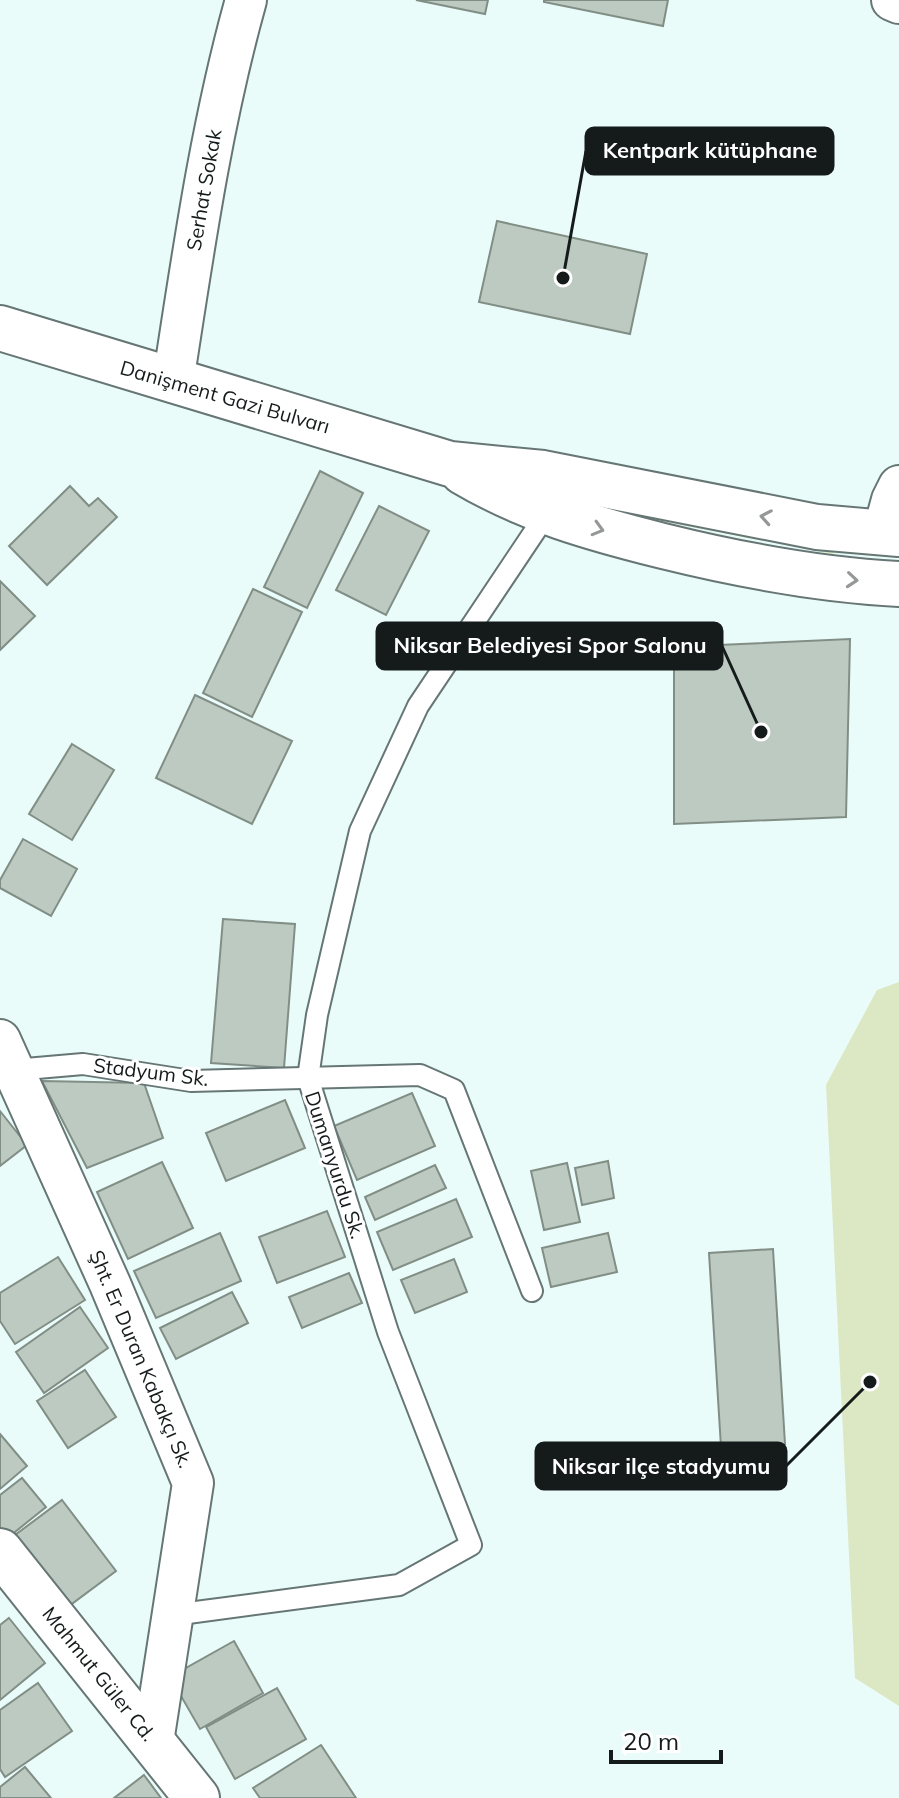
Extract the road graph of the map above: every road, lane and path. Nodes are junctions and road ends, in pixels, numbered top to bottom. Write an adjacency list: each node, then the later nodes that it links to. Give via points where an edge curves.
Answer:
1 (246, 0): 5 (street, Serhat Sokak, via 203,189)
2 (892, 0): 3 (street)
3 (899, 3)
4 (0, 328): 5 (main road, Danişment Gazi Bulvarı)
5 (173, 382): 6 (main road, Danişment Gazi Bulvarı)
6 (450, 464): 8 (main road, Danişment Gazi Bulvarı); 9 (main road, Danişment Gazi Bulvarı, one-way to 6, via 817,527 543,473)
7 (899, 486): 9 (street, via 892,500)
8 (547, 513): 10 (main road, Danişment Gazi Bulvarı, one-way to 10, via 756,566); 12 (lane, Dumanyurdu Sk., via 418,706 360,831 317,1015)
9 (891, 533)
10 (899, 584)
11 (7, 1055): 12 (lane, Stadyum Sk., via 191,1081); 15 (street, Şht. Er Duran Kabakçı Sk., via 193,1483)
12 (308, 1078): 13 (lane, Stadyum Sk., via 420,1075 454,1090); 15 (lane, Dumanyurdu Sk., via 388,1332 471,1545 399,1585)
13 (532, 1291)
14 (0, 1551): 16 (main road, Mahmut Güler Cd.)
15 (173, 1615): 16 (street, Şht. Er Duran Kabakçı Sk.)
16 (153, 1742): 17 (main road, Mahmut Güler Cd.)
17 (197, 1798)

